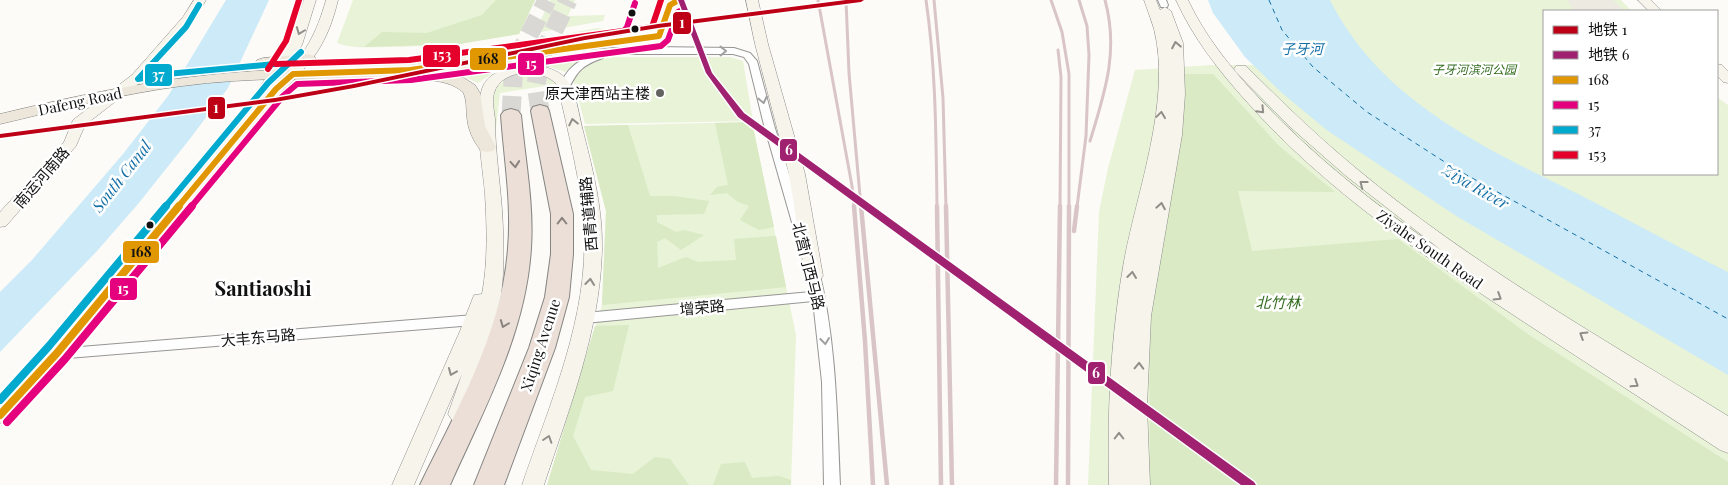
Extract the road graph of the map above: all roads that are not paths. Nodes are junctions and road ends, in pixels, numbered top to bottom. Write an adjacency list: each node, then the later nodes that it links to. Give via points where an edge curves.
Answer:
1 (190, 0): 20 (street, 南运河南路, via 178,21)
2 (200, 0): 20 (street, 南运河南路, via 188,19)
3 (310, 0): 16 (street, one-way to 16)
4 (332, 0): 14 (street, via 318,45)
5 (752, 0): 30 (street, via 796,173)
6 (1182, 0): 39 (street, Ziyahe South Road, one-way to 39, via 1201,35 1229,73 1270,119 1322,168 1454,269)
7 (1194, 0): 37 (street, Ziyahe South Road, one-way to 7, via 1497,280 1416,225 1357,179 1294,123 1230,58)
8 (1634, 0): 11 (street)
9 (1644, 0): 12 (street)
10 (1158, 2): 47 (street, one-way to 10, via 1119,395 1124,327 1165,87 1165,52); 48 (street, one-way to 10, via 1137,406 1141,316 1174,135 1178,94 1176,43)
11 (1645, 10)
12 (1655, 10)
13 (622, 52): 17 (street, via 556,56); 21 (street, via 580,65 569,76); 30 (street, 北营门西马路, one-way to 30, via 734,51 747,55 754,63)
14 (308, 59): 16 (main road, Dafeng Road)
15 (1718, 69): 19 (street)
16 (285, 70): 20 (main road, Dafeng Road, via 247,70); 27 (main road, Dafeng Road, via 437,77 464,84 475,98 475,121 480,138); 34 (street, via 276,89)
17 (507, 73): 21 (street, via 547,71 559,76); 27 (street, via 492,83 487,93)
18 (1718, 79): 22 (street)
19 (1728, 79)
20 (127, 83): 23 (main road, Dafeng Road); 26 (main road, Dafeng Road); 28 (street, 南运河南路, via 78,123 70,143)
21 (565, 86): 32 (street, 西青道辅路, one-way to 21, via 593,250 591,214 588,184)
22 (1728, 87)
23 (0, 108)
24 (540, 111): 38 (highway, Xiqing Avenue, one-way to 24, via 542,348 557,298 562,254 562,214)
25 (511, 115): 40 (highway, one-way to 40, via 520,219 518,266 510,309 472,407)
26 (0, 118)
27 (487, 147): 29 (street, via 493,192)
28 (0, 222)
29 (494, 243): 33 (street); 40 (street, via 494,271 482,338)
30 (814, 276): 31 (street, 北营门西马路)
31 (819, 296): 32 (street, 增荣路); 46 (street, 北营门西马路, one-way to 46, via 829,382)
32 (585, 318): 45 (street, 西青道辅路, one-way to 32)
33 (474, 320): 34 (street, 大丰东马路); 41 (street, one-way to 41)
34 (50, 354): 35 (street); 36 (street)
35 (0, 400)
36 (0, 415)
37 (1728, 427)
38 (508, 436): 43 (highway, Xiqing Avenue); 44 (street)
39 (1728, 444)
40 (447, 458): 42 (highway)
41 (403, 485)
42 (435, 485)
43 (489, 485)
44 (499, 485)
45 (533, 485)
46 (832, 485)
47 (1120, 485)
48 (1139, 485)

